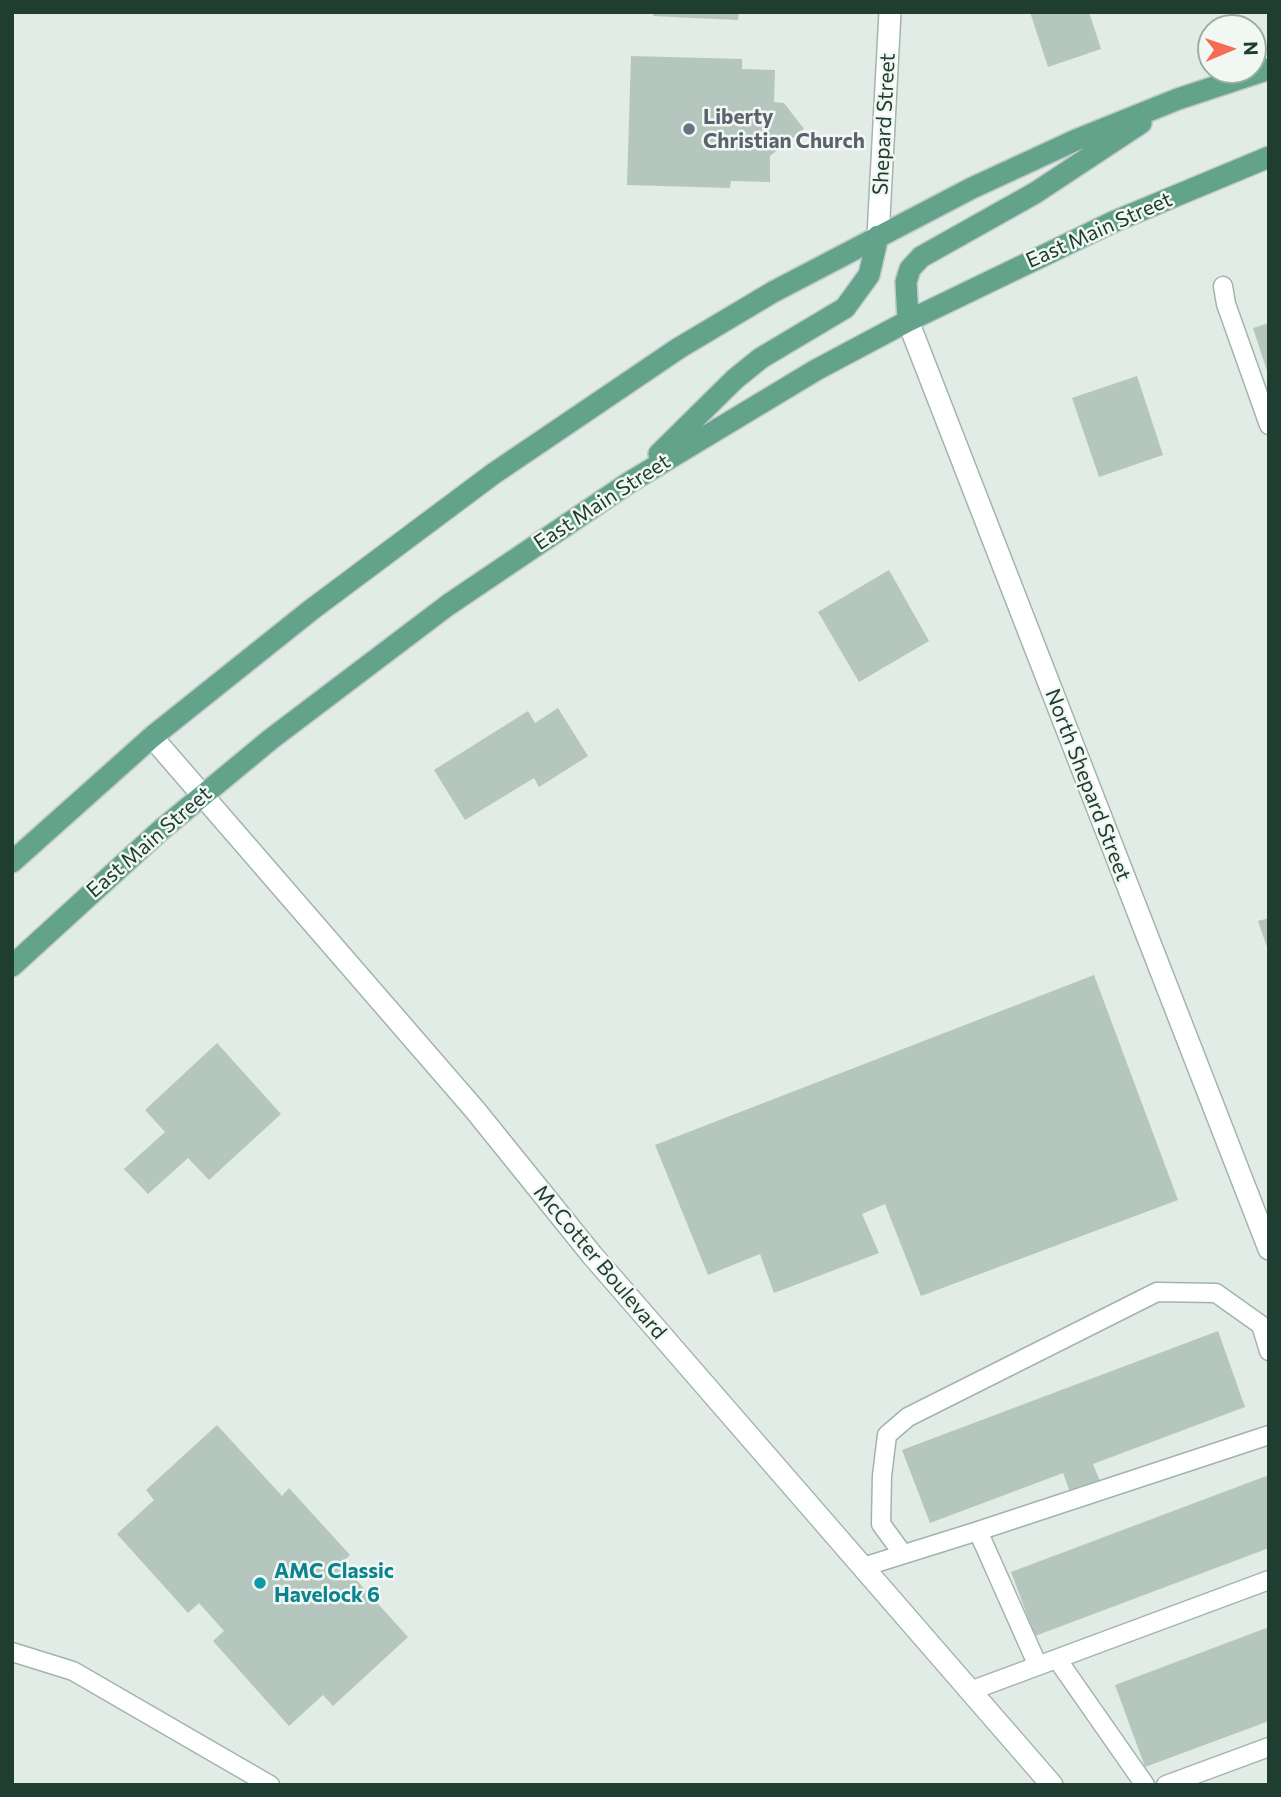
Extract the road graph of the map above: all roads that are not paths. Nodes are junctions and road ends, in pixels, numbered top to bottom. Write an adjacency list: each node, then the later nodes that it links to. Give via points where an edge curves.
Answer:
1 (890, 12): 5 (street, Shepard Street)
2 (1269, 69): 3 (main road)
3 (1178, 99): 5 (main road, via 1076,140); 7 (main road, via 1035,193 921,257 906,282)
4 (1269, 157): 7 (main road, East Main Street, via 1119,219)
5 (878, 236): 9 (main road, via 869,275 845,308 761,358 735,379); 10 (main road, via 679,348 585,410 392,548)
6 (1223, 286): 8 (lane)
7 (908, 321): 9 (main road, East Main Street, via 816,370); 14 (street, North Shepard Street)
8 (1269, 425)
9 (630, 482): 11 (main road, East Main Street, via 448,605)
10 (152, 737): 11 (street, McCotter Boulevard); 12 (main road)
11 (202, 794): 13 (main road, East Main Street); 20 (street, McCotter Boulevard)
12 (12, 862)
13 (12, 966)
14 (1269, 1249)
15 (1265, 1323): 16 (lane); 19 (lane, via 1216,1293 1157,1292 908,1417 887,1434 882,1476 881,1524)
16 (1269, 1351)
17 (1269, 1435): 18 (lane)
18 (978, 1531): 19 (lane); 24 (lane)
19 (903, 1554): 20 (lane)
20 (863, 1567): 25 (street, McCotter Boulevard)
21 (1269, 1580): 23 (lane)
22 (12, 1652): 27 (lane, via 73,1671)
23 (1057, 1659): 24 (lane); 29 (lane)
24 (1038, 1666): 25 (lane)
25 (970, 1691): 28 (street, McCotter Boulevard)
26 (1269, 1747): 30 (lane)
27 (270, 1785)
28 (1052, 1785)
29 (1145, 1785)
30 (1166, 1785)

